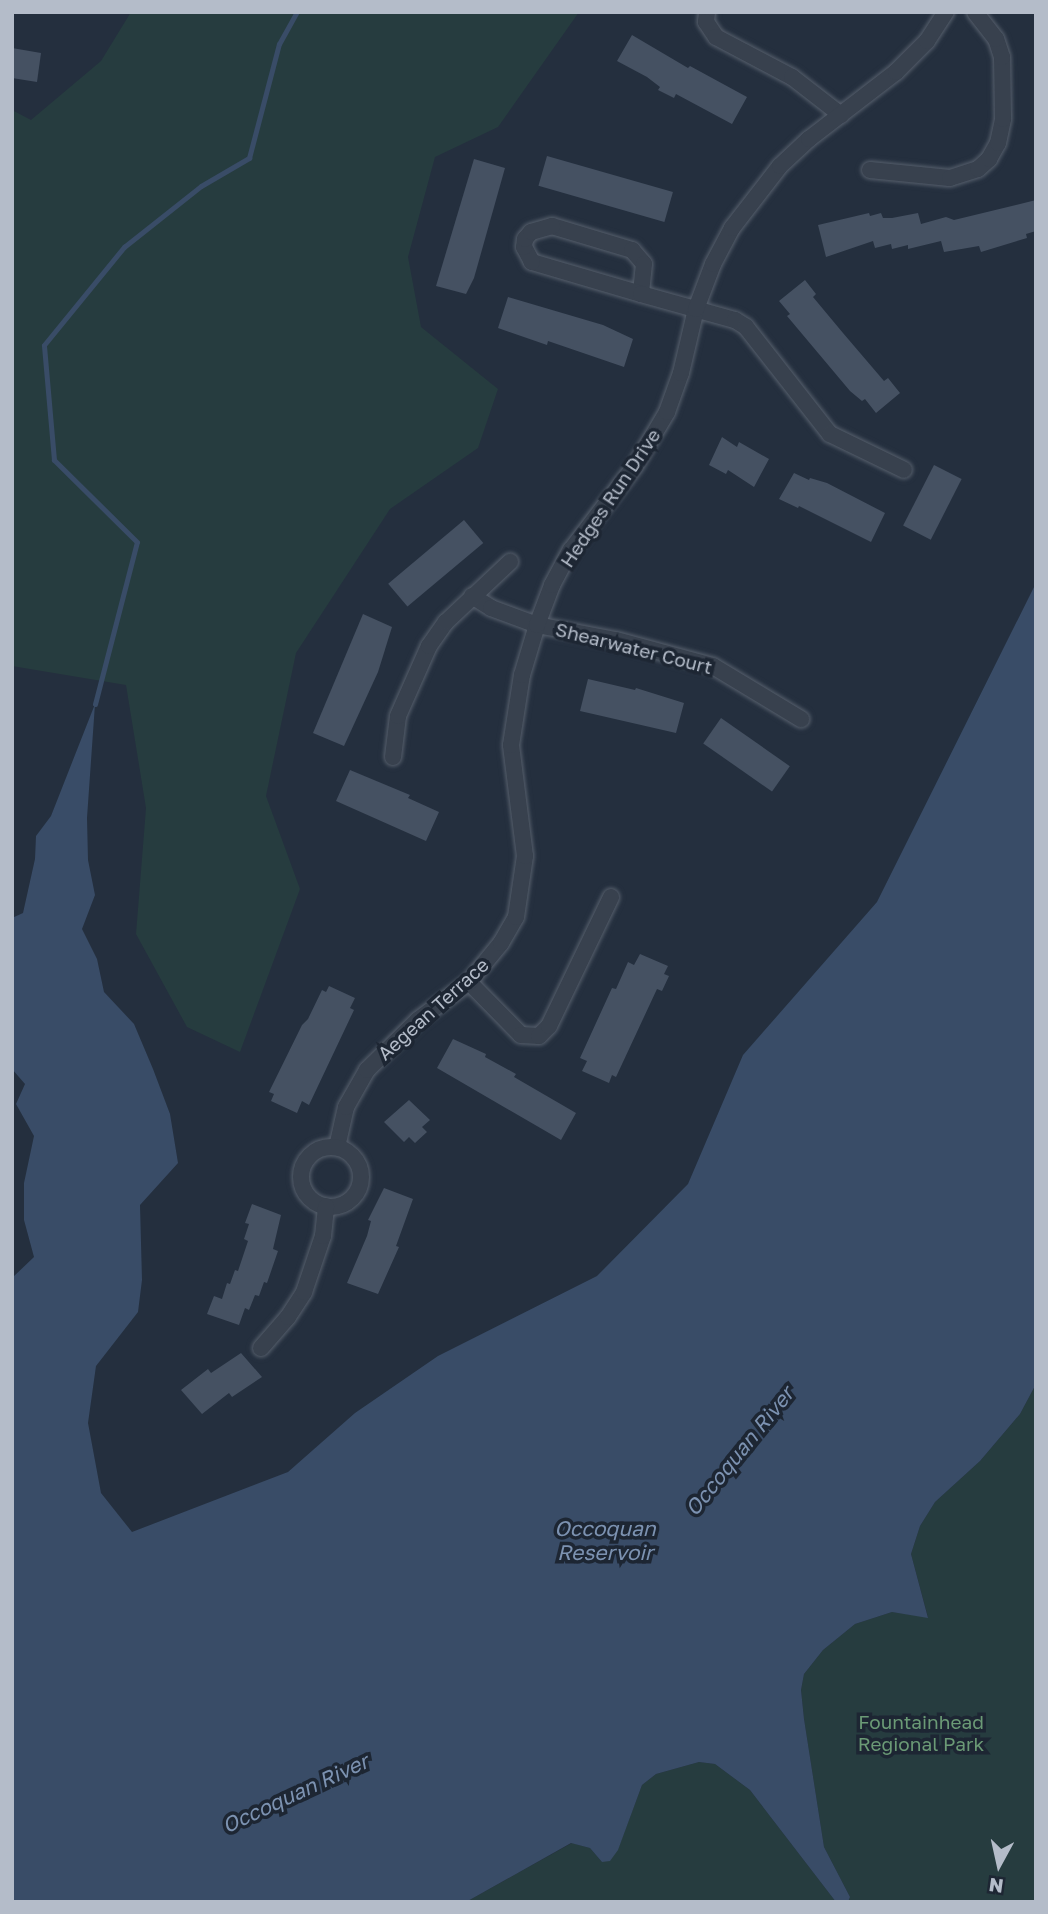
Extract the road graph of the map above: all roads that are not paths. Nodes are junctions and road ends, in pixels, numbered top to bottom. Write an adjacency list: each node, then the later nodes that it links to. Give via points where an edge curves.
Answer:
1 (707, 12): 4 (street, via 706,22 716,37 792,77)
2 (946, 12): 4 (street, Hedges Run Drive, via 927,41 896,72)
3 (975, 12): 5 (street, via 996,39 1002,57 1003,119 989,159 978,169 950,178)
4 (841, 115): 7 (street, Hedges Run Drive, via 799,148 754,196 713,264)
5 (870, 170)
6 (641, 294): 6 (street, via 532,262 526,256 525,239 541,227 552,226 632,250 643,264); 7 (street)
7 (696, 309): 8 (street, via 746,327 830,434); 11 (street, Hedges Run Drive, via 667,412 635,466 571,550)
8 (904, 470)
9 (510, 562): 10 (street)
10 (472, 597): 11 (street, Shearwater Court); 14 (street, via 446,622 413,676 398,716)
11 (537, 625): 12 (street, Shearwater Court, via 713,666); 13 (street, Hedges Run Drive)
12 (801, 719)
13 (511, 745): 16 (street, Aegean Terrace, via 523,822 524,878 516,918)
14 (393, 757)
15 (611, 897): 16 (street, via 549,1027 539,1037 521,1035)
16 (469, 982): 17 (street, Aegean Terrace, via 418,1020 367,1070 346,1107)
17 (337, 1147): 18 (street, via 307,1159 300,1176 308,1196); 18 (street, via 356,1158 361,1179 354,1198 344,1205)
18 (326, 1206): 19 (street, via 318,1255 304,1292)
19 (261, 1348)

